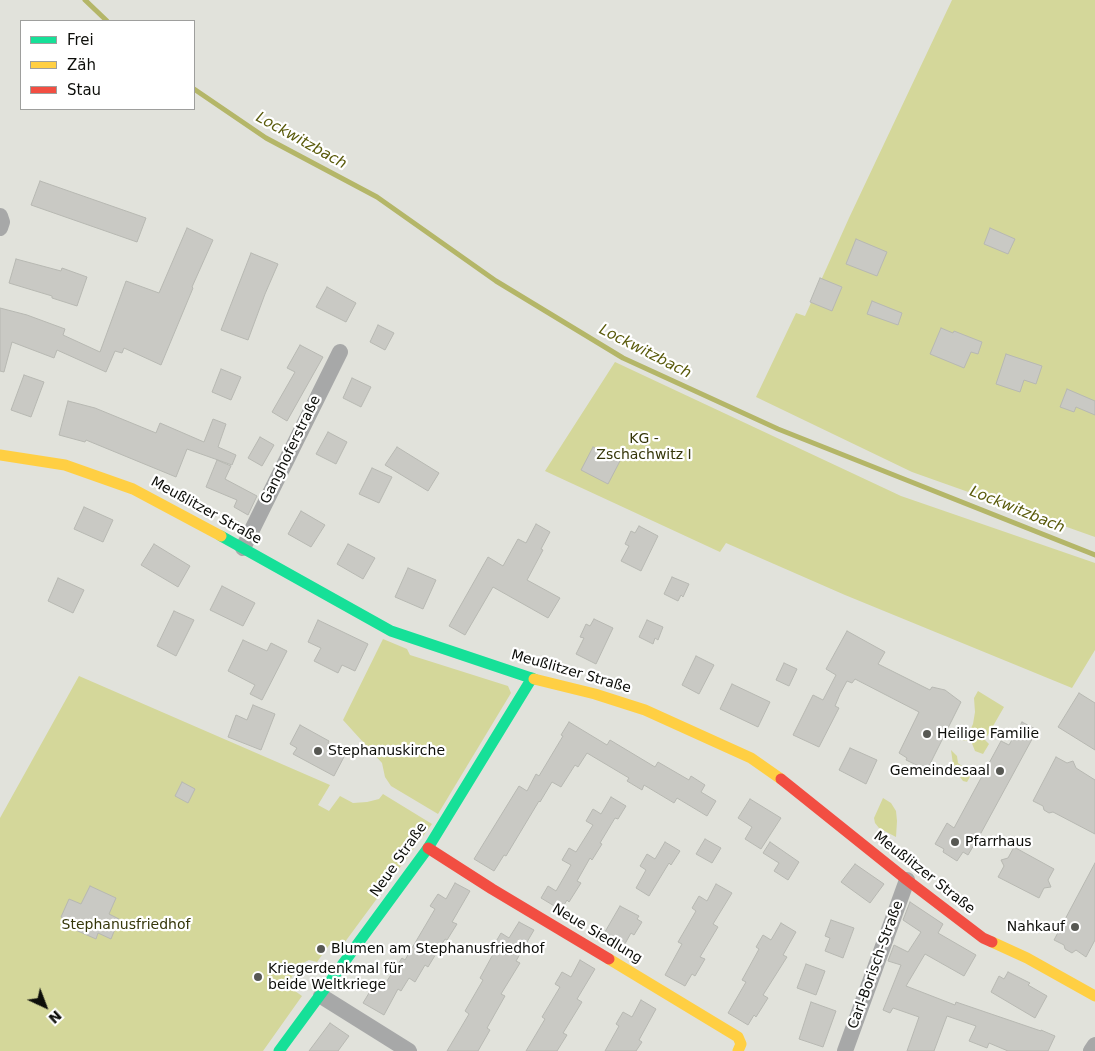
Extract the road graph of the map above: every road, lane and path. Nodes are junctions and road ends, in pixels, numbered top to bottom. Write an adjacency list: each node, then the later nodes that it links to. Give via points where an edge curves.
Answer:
1 (0, 216): 2 (street)
2 (0, 228)
3 (340, 352): 5 (street, Ganghoferstraße)
4 (0, 455): 5 (street, Meußlitzer Straße, via 65,465 133,489)
5 (243, 548): 6 (street, Meußlitzer Straße, via 391,630)
6 (532, 678): 7 (street, Neue Straße); 8 (street, Meußlitzer Straße, via 646,710 751,758)
7 (428, 848): 9 (street, Neue Straße); 14 (street, Neue Siedlung, via 738,1036 741,1044)
8 (907, 880): 10 (street, Meußlitzer Straße, via 983,938); 15 (street, Carl-Borisch-Straße)
9 (320, 996): 12 (street, Neue Straße); 13 (street)
10 (1095, 996)
11 (1095, 1045): 16 (street)
12 (279, 1051)
13 (409, 1051)
14 (738, 1051)
15 (845, 1051)
16 (1091, 1051)

